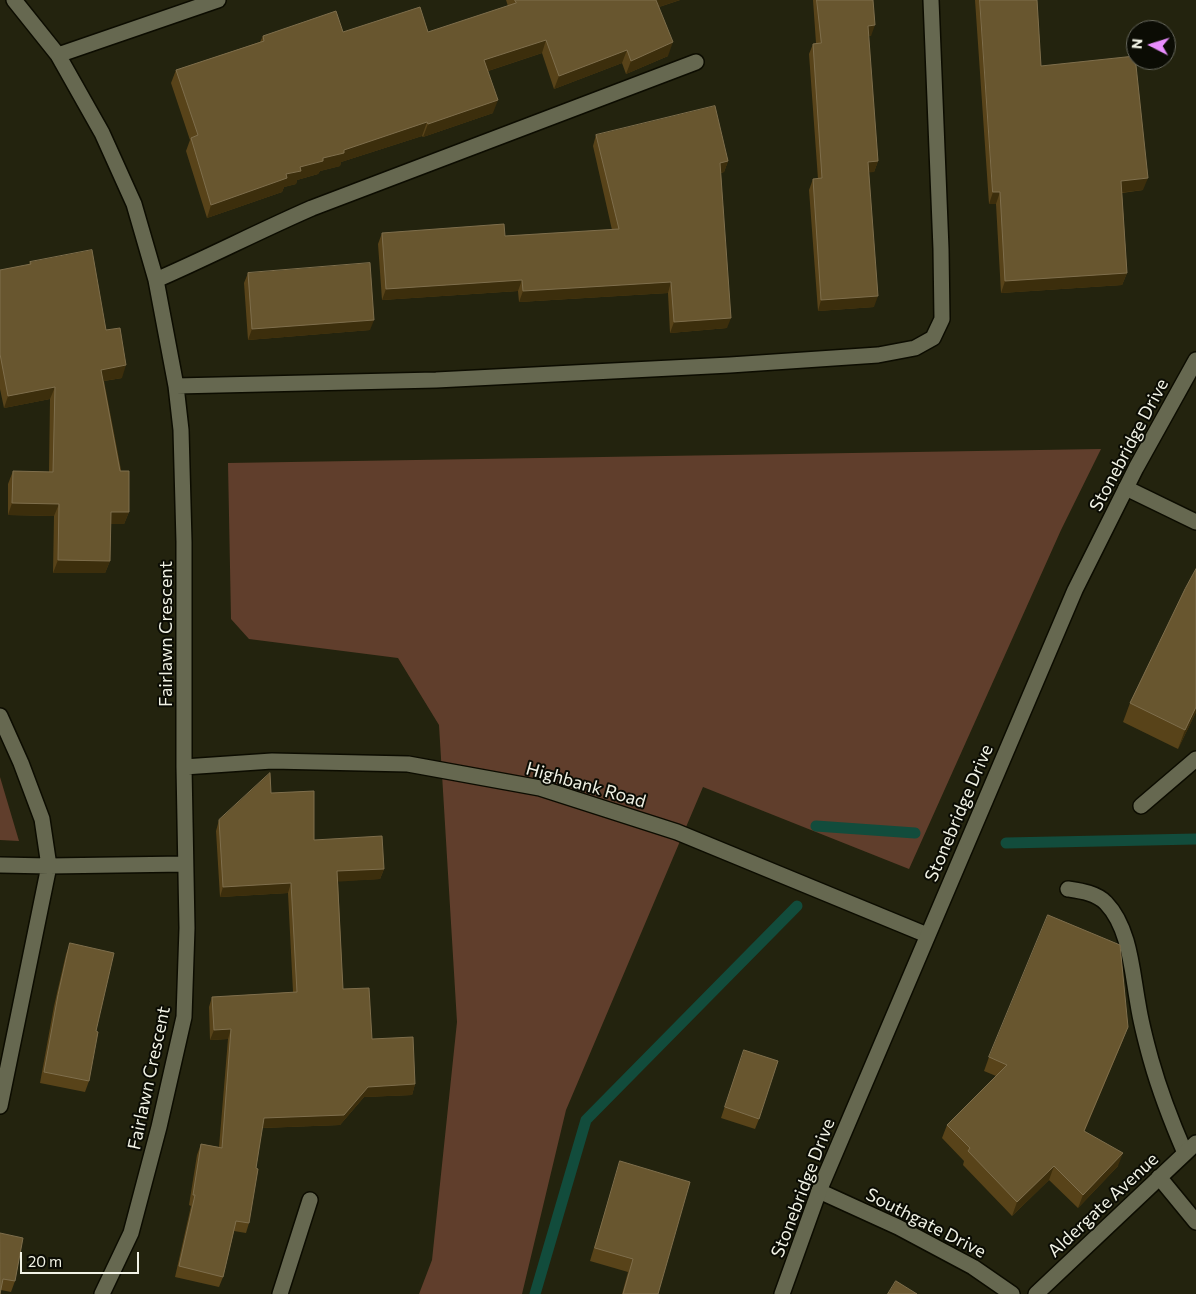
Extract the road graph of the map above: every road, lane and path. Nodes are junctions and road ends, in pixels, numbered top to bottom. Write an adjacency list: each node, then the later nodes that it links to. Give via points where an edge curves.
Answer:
1 (14, 0): 4 (street, Fairlawn Crescent)
2 (218, 0): 4 (street)
3 (931, 0): 8 (street, via 942,318 933,338 915,348 868,356 544,375)
4 (58, 55): 6 (street, Fairlawn Crescent, via 102,133 134,204)
5 (696, 62): 6 (street, via 312,208)
6 (156, 280): 8 (street, Fairlawn Crescent)
7 (1196, 360): 9 (street, Stonebridge Drive)
8 (176, 386): 13 (street, Fairlawn Crescent, via 181,430 184,542)
9 (1126, 488): 10 (street); 19 (street, Stonebridge Drive, via 1075,590)
10 (1196, 522)
11 (0, 716): 17 (street, via 42,819)
12 (1196, 758): 14 (street)
13 (184, 767): 15 (street, Fairlawn Crescent); 19 (street, Highbank Road, via 272,761 408,764 540,788 677,832)
14 (1141, 806)
15 (185, 864): 17 (street); 27 (street, Fairlawn Crescent, via 184,1017 131,1233)
16 (0, 865): 17 (street)
17 (49, 866): 20 (street)
18 (1068, 889): 22 (street, via 1089,893 1106,903 1119,922 1131,958 1151,1060)
19 (927, 935): 24 (street, Stonebridge Drive)
20 (0, 1106)
21 (1196, 1143): 22 (street, Aldergate Avenue)
22 (1184, 1153): 23 (street, Aldergate Avenue)
23 (1159, 1177): 26 (street); 31 (street, Aldergate Avenue)
24 (820, 1191): 29 (street, Stonebridge Drive); 30 (street, Southgate Drive, via 973,1267)
25 (310, 1200): 28 (street)
26 (1196, 1222)
27 (102, 1294)
28 (280, 1294)
29 (782, 1294)
30 (1012, 1294)
31 (1036, 1294)

